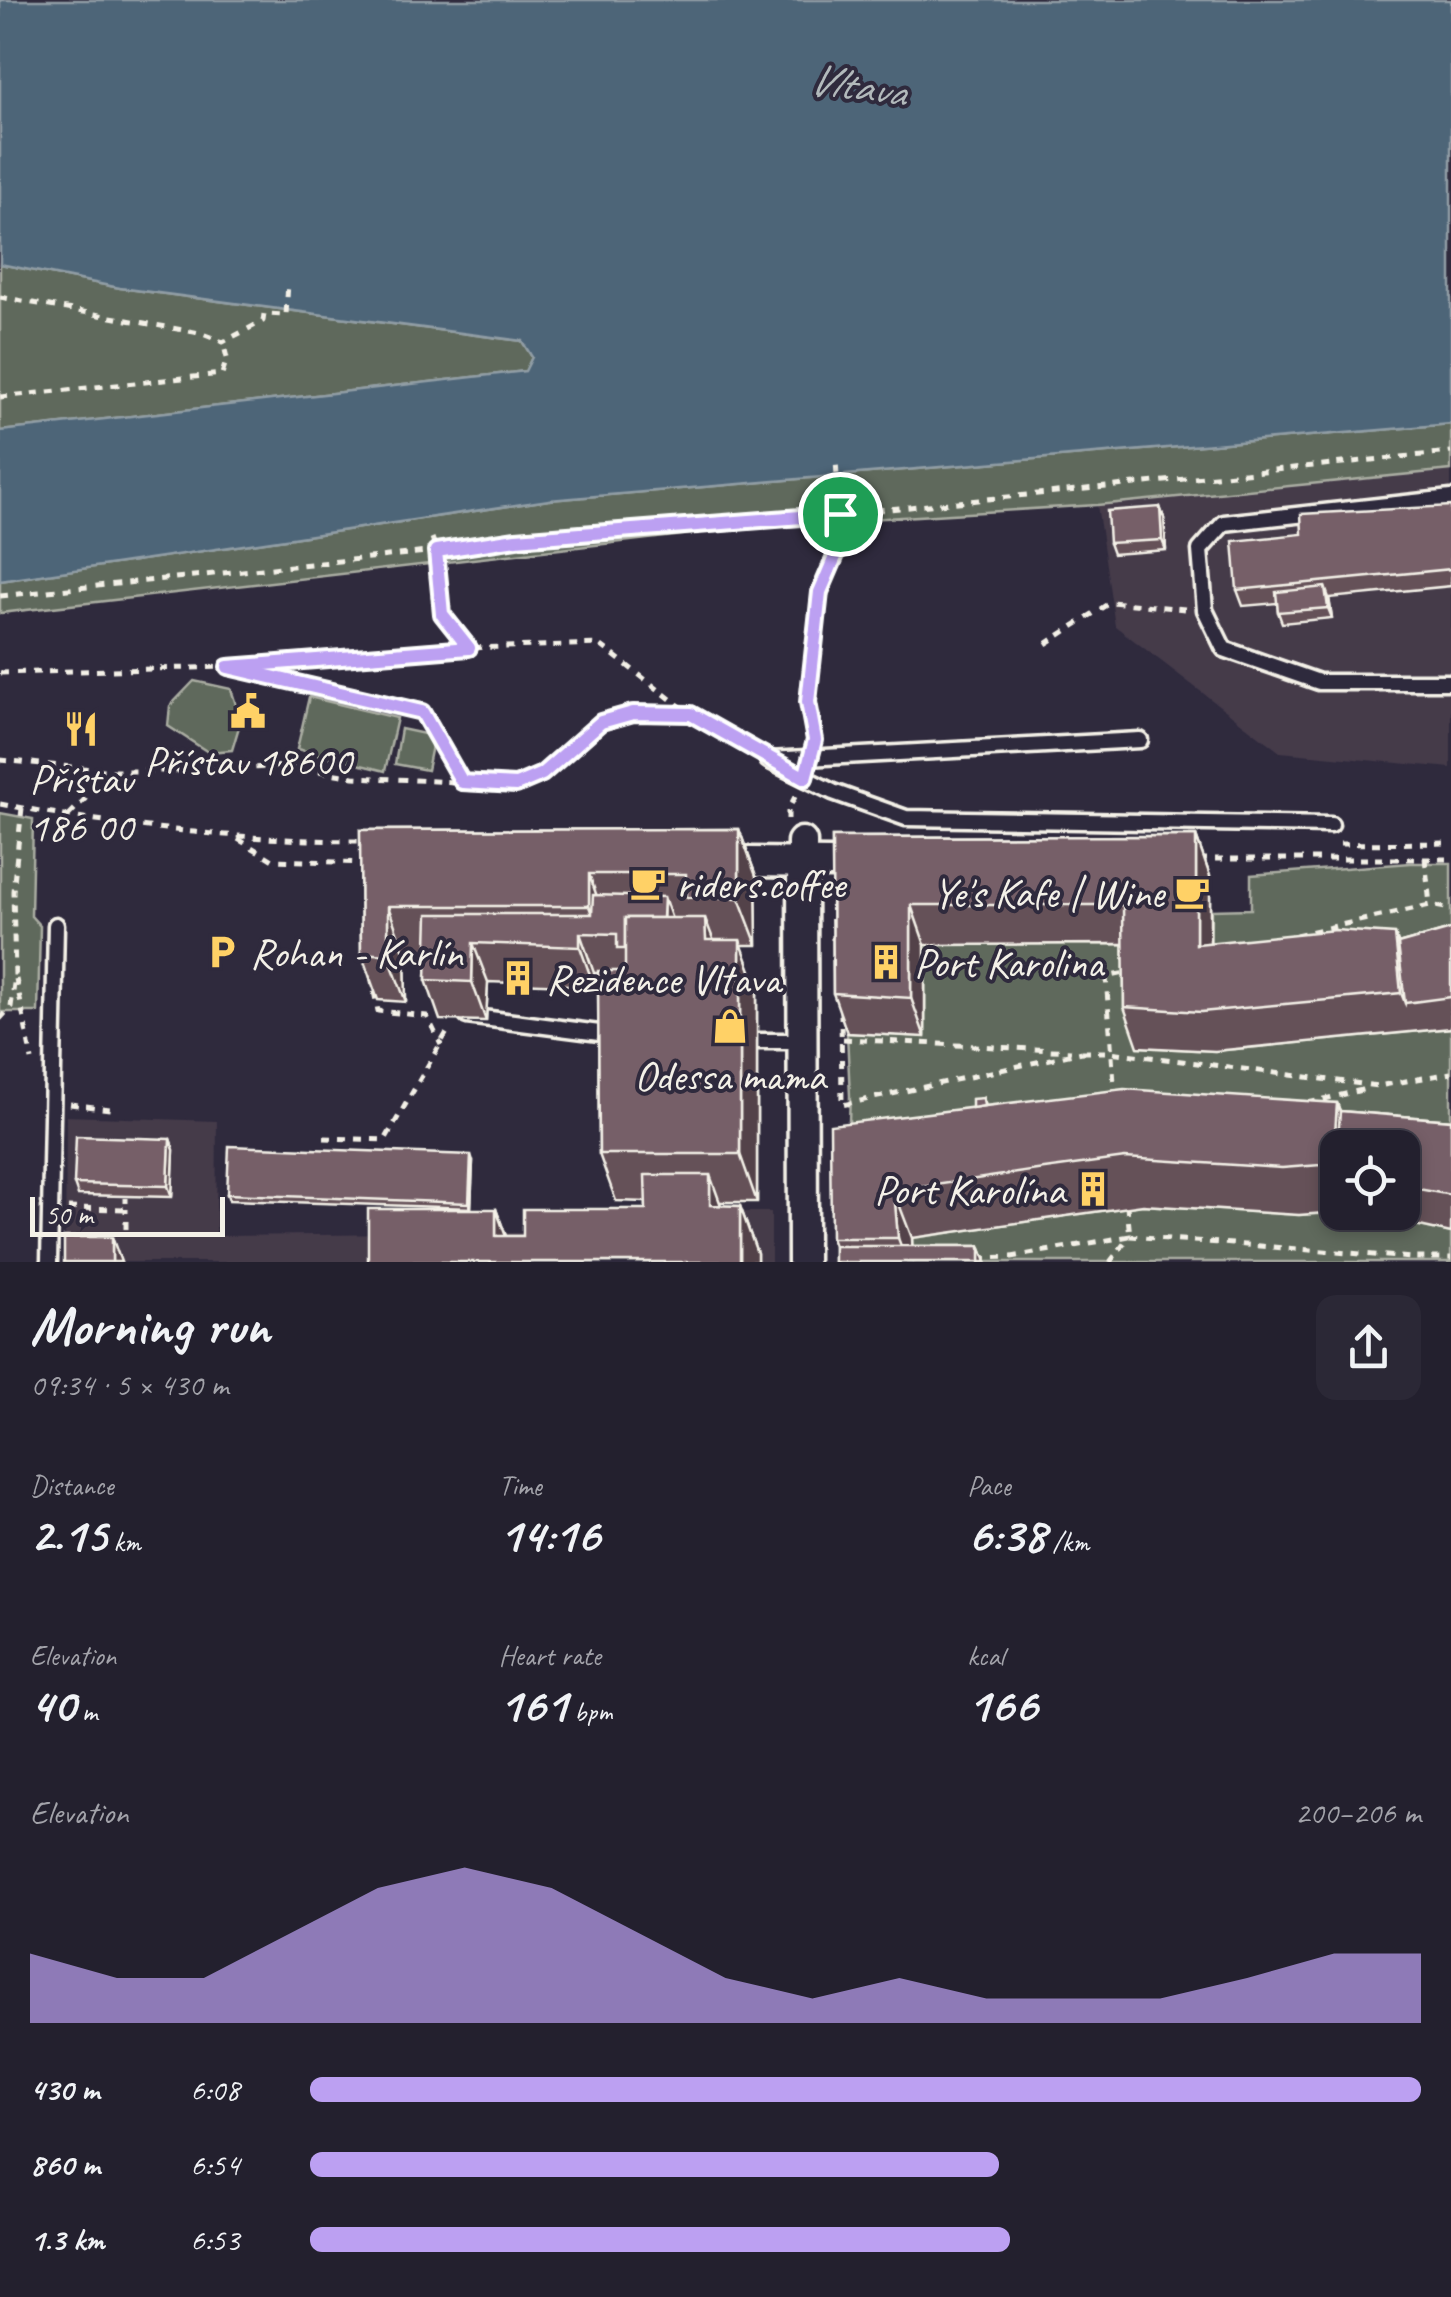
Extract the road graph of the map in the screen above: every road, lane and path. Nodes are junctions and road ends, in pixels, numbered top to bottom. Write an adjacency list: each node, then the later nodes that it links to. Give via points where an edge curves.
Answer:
1 (288, 284): 3 (path, via 286,316 264,314 263,322)
2 (0, 297): 3 (path)
3 (223, 342): 4 (path, via 222,374)
4 (0, 397)
5 (1451, 452): 8 (path)
6 (836, 460): 8 (path)
7 (1451, 498): 12 (lane, via 1224,523 1200,550)
8 (840, 514): 10 (path); 20 (path, via 841,543 820,592 808,702 815,740)
9 (432, 538): 10 (path)
10 (436, 551): 11 (path); 14 (path, via 442,614)
11 (0, 596)
12 (1205, 610): 13 (path, via 1111,602); 17 (lane, via 1224,649 1319,682)
13 (1046, 644)
14 (469, 648): 15 (path); 18 (path, via 598,644)
15 (228, 667): 16 (path); 25 (path, via 422,712)
16 (0, 674)
17 (1451, 682)
18 (691, 714): 22 (path); 25 (path, via 633,713 601,722 542,774 516,785)
19 (1140, 740): 20 (lane)
20 (810, 757): 22 (lane)
21 (0, 760): 23 (path)
22 (768, 760): 24 (lane)
23 (113, 771): 25 (path, via 290,766 354,778); 29 (path)
24 (805, 778): 28 (path); 30 (lane, via 906,818)
25 (462, 782)
26 (0, 804): 27 (path)
27 (22, 808): 29 (path); 49 (path, via 13,891)
28 (788, 810)
29 (68, 816): 31 (path)
30 (1332, 825)
31 (164, 832)
32 (234, 836): 37 (path, via 273,860)
33 (802, 852): 38 (street); 40 (street); 57 (street)
34 (1425, 857): 35 (path); 36 (path); 42 (path)
35 (1196, 859)
36 (1451, 859)
37 (357, 862): 39 (path); 41 (path)
38 (749, 862)
39 (371, 863)
40 (832, 863): 46 (path)
41 (361, 880)
42 (1430, 905): 43 (path); 45 (path)
43 (1451, 910)
44 (56, 925): 61 (lane)
45 (1284, 938)
46 (835, 950)
47 (1138, 970): 60 (path, via 1106,978)
48 (371, 972): 58 (path, via 378,1011 428,1016)
49 (15, 976): 52 (path, via 11,1008); 61 (path, via 30,1056 36,1068)
50 (841, 1000): 55 (path)
51 (458, 1015): 54 (lane)
52 (0, 1020)
53 (448, 1028): 58 (path)
54 (616, 1035)
55 (842, 1039): 59 (path); 59 (path, via 842,1106)
56 (757, 1042): 57 (lane)
57 (801, 1042): 79 (street)
58 (441, 1045): 68 (path, via 385,1140)
59 (1082, 1052): 60 (path)
60 (1110, 1052): 63 (path); 64 (path)
61 (51, 1073): 78 (lane)
62 (1449, 1074): 63 (path)
63 (1378, 1086): 65 (path)
64 (1116, 1102)
65 (1306, 1103)
66 (78, 1106): 67 (path)
67 (117, 1110)
68 (324, 1138)
69 (126, 1198): 72 (path)
70 (1127, 1207): 74 (path)
71 (68, 1208): 72 (path)
72 (126, 1209): 73 (path)
73 (126, 1229)
74 (1130, 1236): 75 (path); 77 (path); 80 (path)
75 (976, 1258)
76 (1451, 1258): 77 (path)
77 (1413, 1260)
78 (49, 1262)
79 (802, 1262)
80 (1110, 1262)

